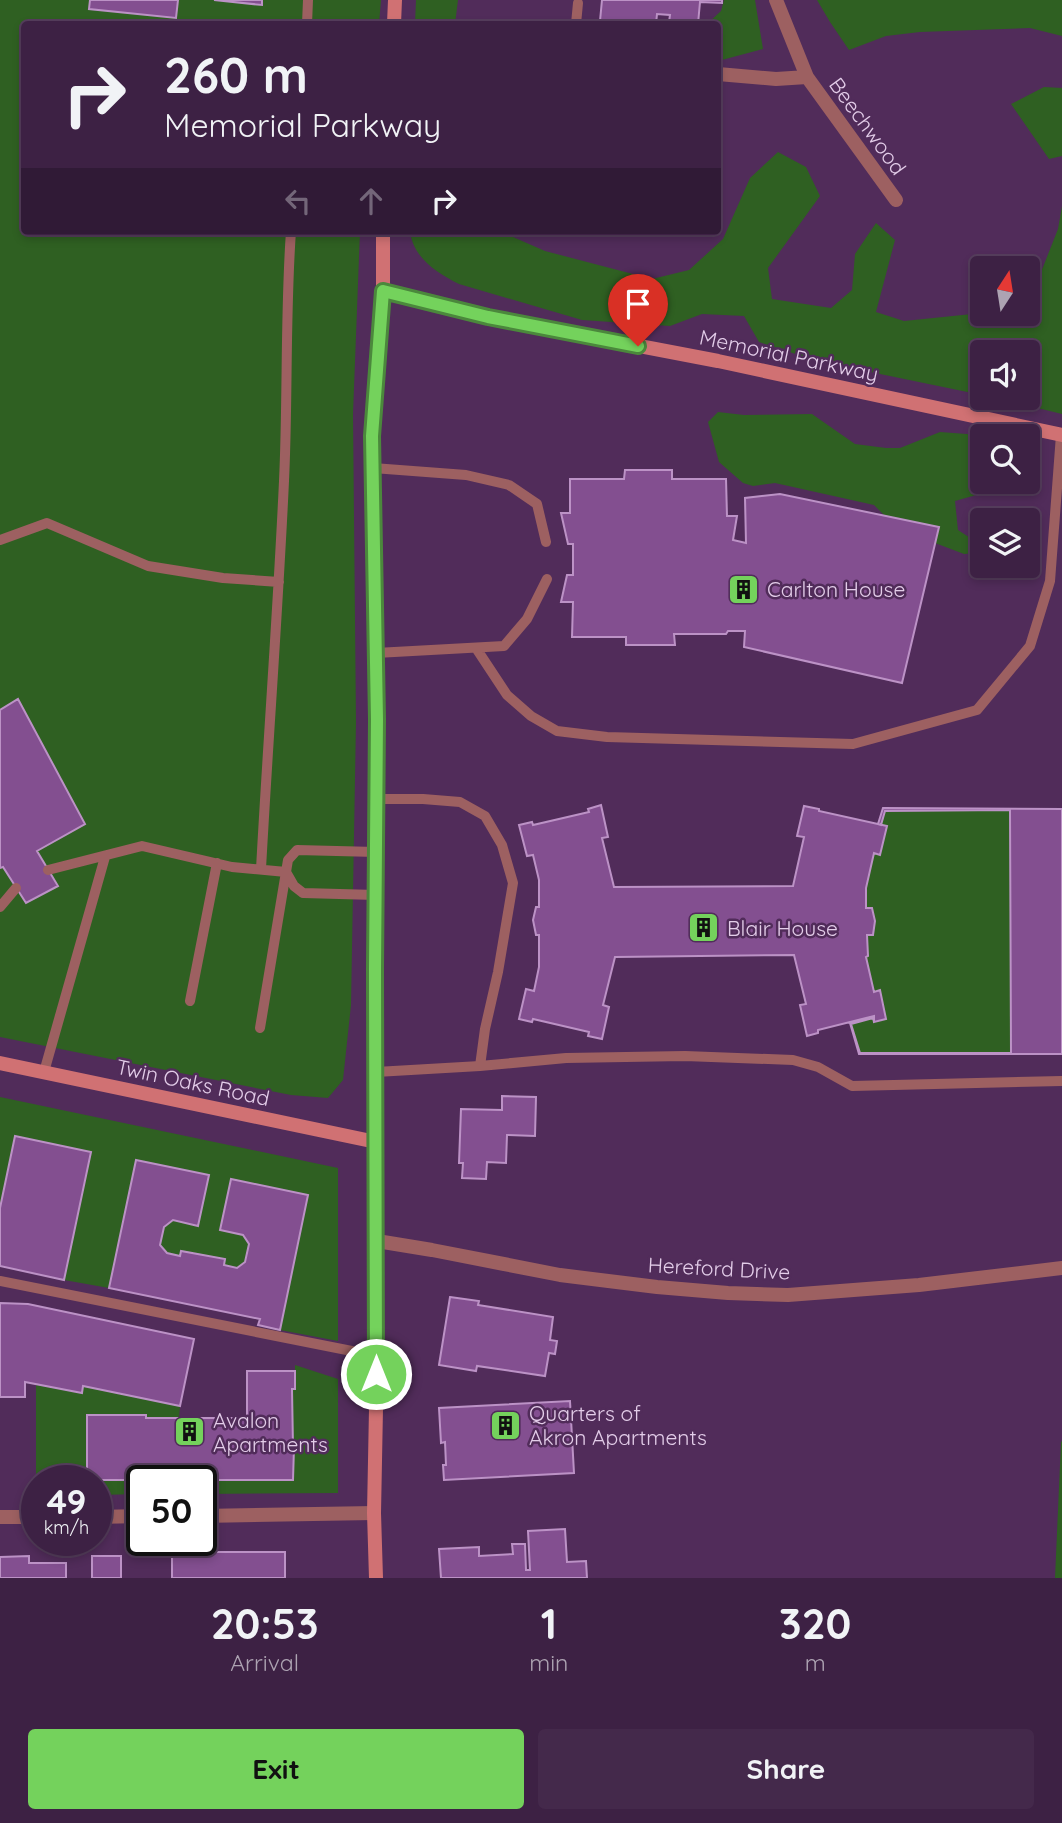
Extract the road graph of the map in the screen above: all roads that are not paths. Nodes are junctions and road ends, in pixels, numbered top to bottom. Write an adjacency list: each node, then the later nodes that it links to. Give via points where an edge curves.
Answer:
1 (309, 0): 5 (lane)
2 (395, 0): 6 (main road)
3 (776, 0): 9 (street, Beechwood)
4 (578, 3): 7 (lane)
5 (307, 21)
6 (394, 21)
7 (576, 21)
8 (721, 74): 9 (street)
9 (807, 77): 10 (street, Beechwood)
10 (896, 200)
11 (291, 235): 19 (lane)
12 (383, 235): 13 (main road)
13 (383, 291): 14 (main road, Memorial Parkway, via 488,317); 15 (main road)
14 (1062, 435): 20 (lane, via 1050,581 1030,646 977,710 853,744 607,737 557,731 507,695)
15 (373, 468): 17 (lane, via 466,475 509,485 537,504); 21 (main road)
16 (0, 540): 19 (lane, via 47,523 149,566)
17 (546, 542)
18 (547, 579): 20 (lane, via 527,619 504,646)
19 (279, 582): 26 (lane)
20 (476, 648): 21 (lane)
21 (376, 653): 22 (main road)
22 (377, 799): 23 (main road); 35 (lane, via 460,802 485,816 502,845 513,883)
23 (376, 852): 28 (lane, via 298,850 288,860); 30 (main road)
24 (105, 857): 25 (lane, via 142,846); 27 (lane); 36 (lane)
25 (217, 863): 26 (lane); 32 (lane)
26 (261, 869): 28 (lane)
27 (48, 870)
28 (286, 872): 30 (lane, via 303,893); 33 (lane)
29 (16, 888): 31 (lane)
30 (376, 895): 37 (main road)
31 (0, 907)
32 (190, 1001)
33 (260, 1028)
34 (0, 1063): 36 (main road, Twin Oaks Road)
35 (480, 1066): 37 (lane); 38 (lane, via 566,1058 685,1056 793,1060 818,1067 852,1086)
36 (44, 1072): 39 (main road, Twin Oaks Road)
37 (376, 1072): 39 (main road)
38 (1062, 1081)
39 (376, 1142): 40 (main road)
40 (377, 1241): 41 (street, Hereford Drive, via 560,1275 728,1293 788,1295); 43 (main road)
41 (1062, 1268)
42 (0, 1280): 43 (lane)
43 (377, 1356): 44 (main road)
44 (374, 1513): 45 (street); 48 (main road)
45 (217, 1516)
46 (0, 1517): 47 (street)
47 (21, 1517)
48 (376, 1578)

